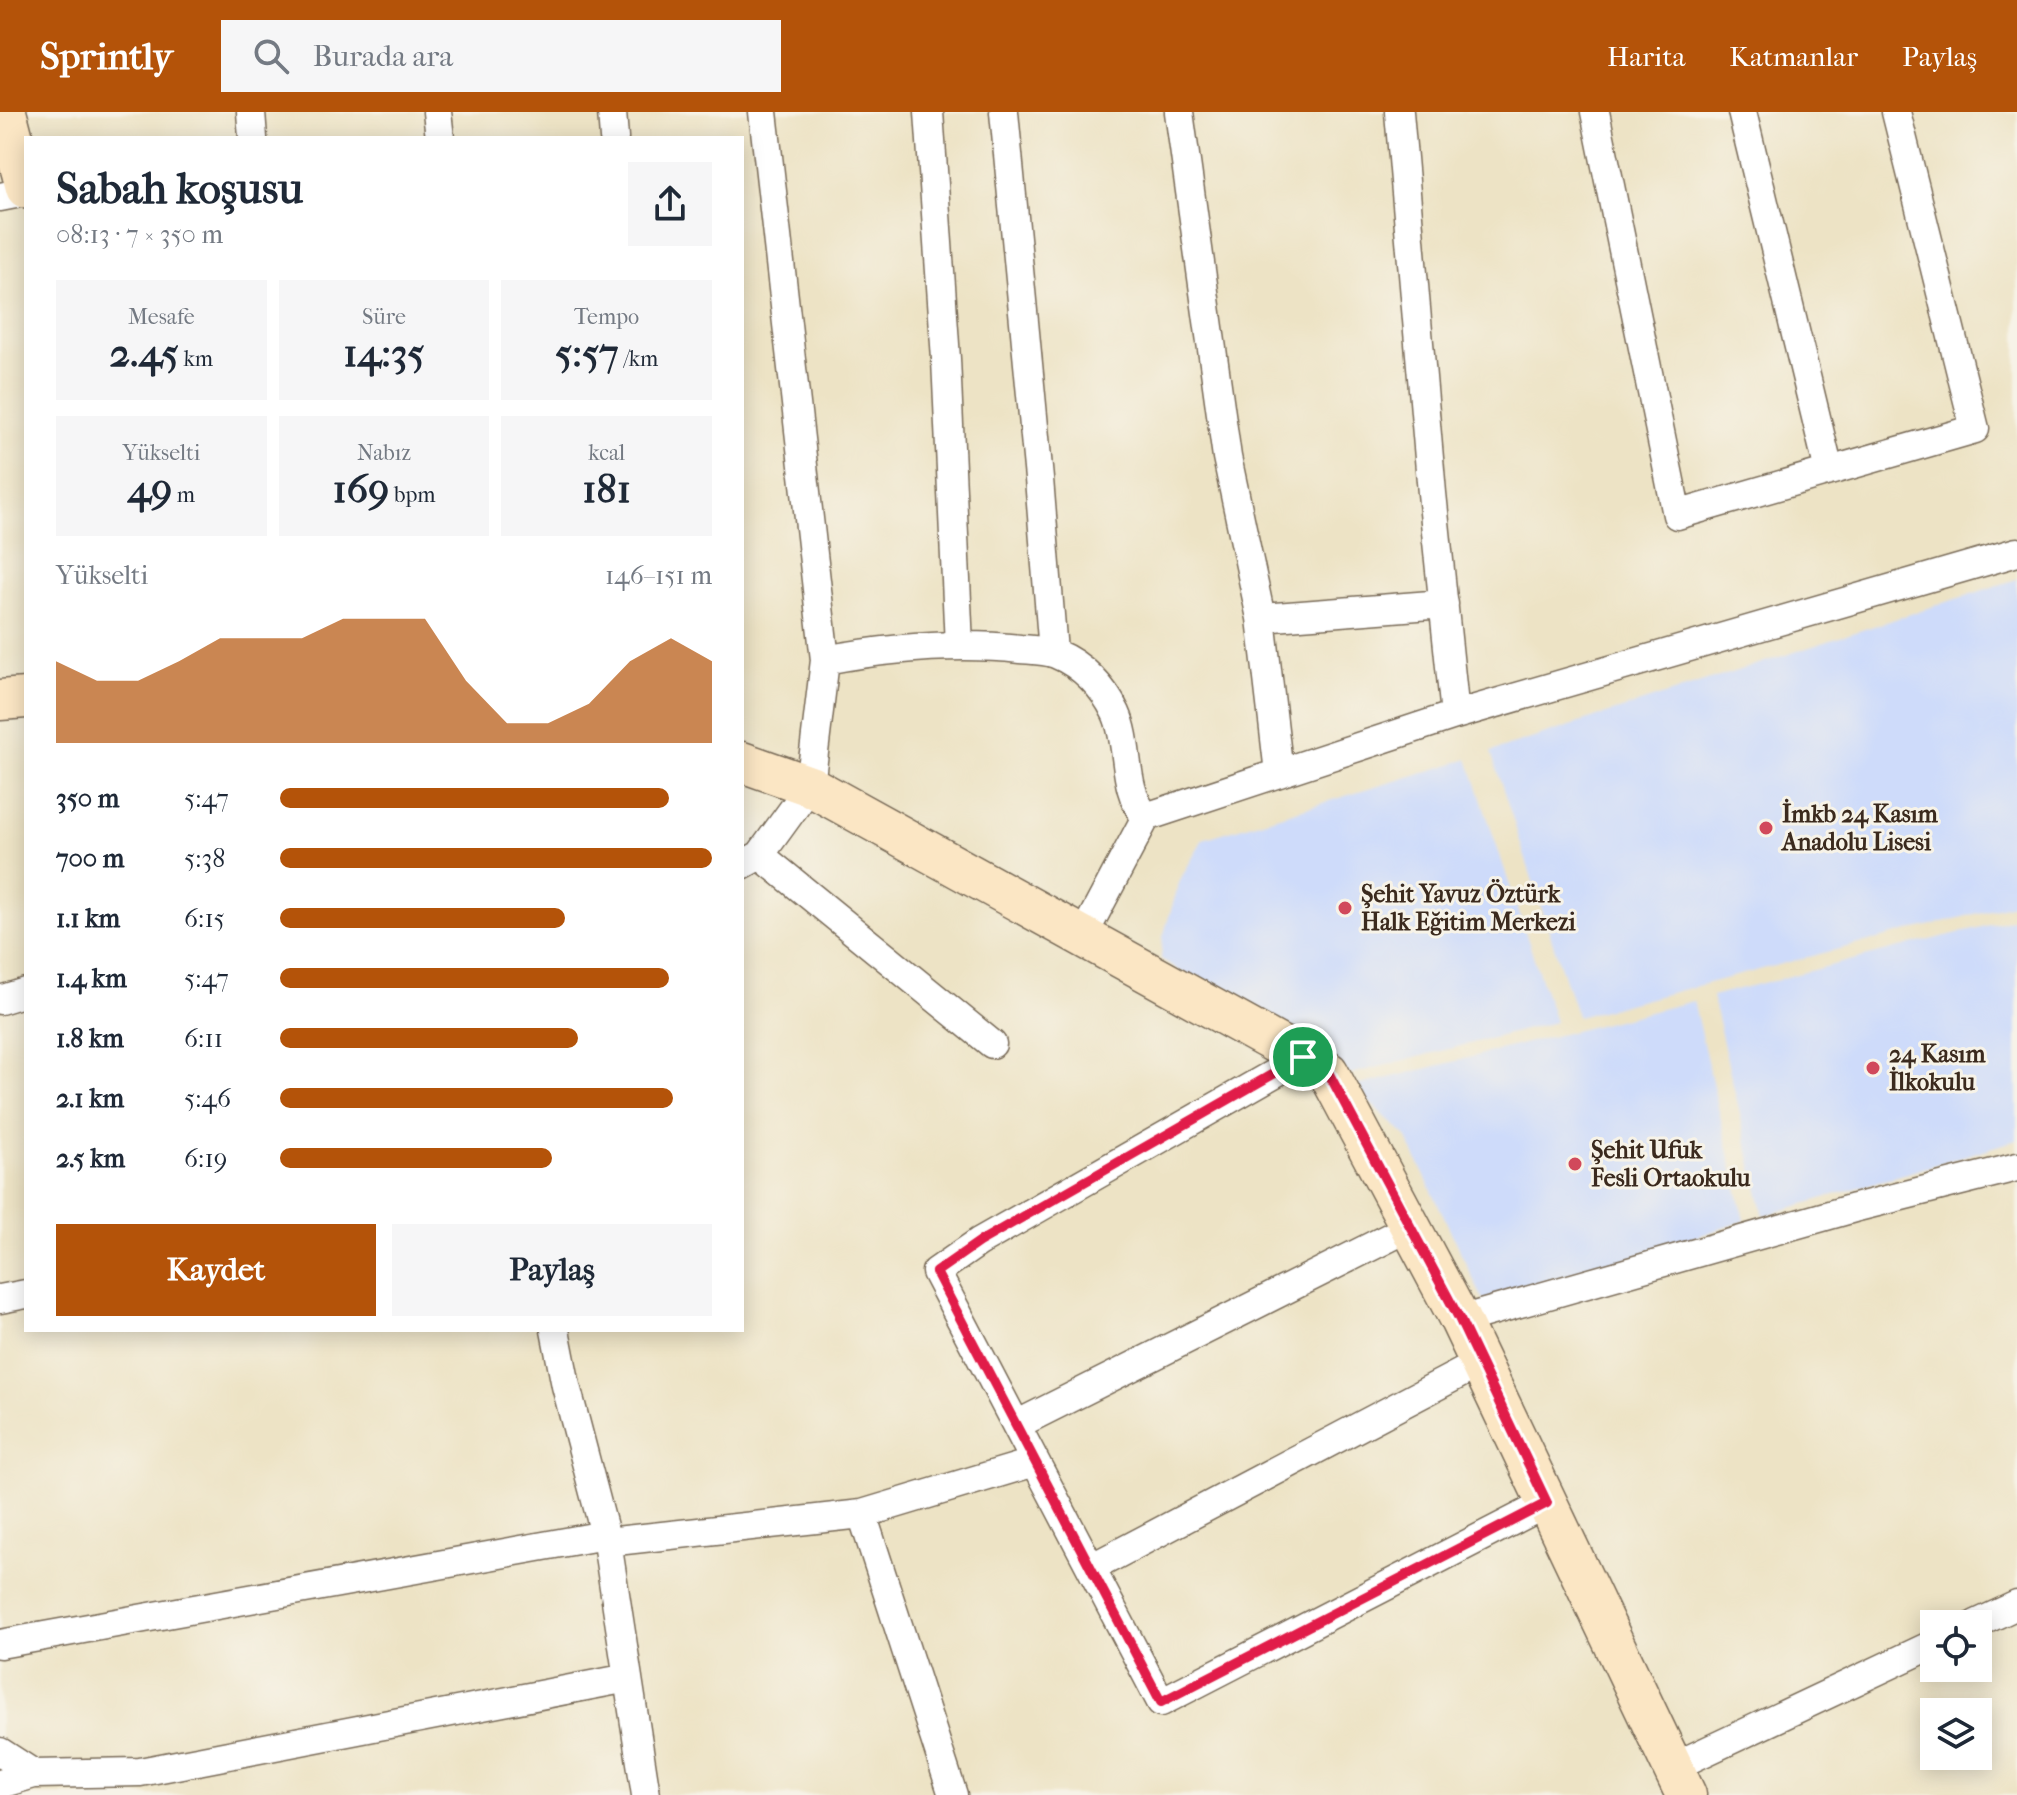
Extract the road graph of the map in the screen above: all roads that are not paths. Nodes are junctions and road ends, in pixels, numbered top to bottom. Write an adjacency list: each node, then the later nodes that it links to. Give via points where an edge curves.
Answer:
1 (6, 112): 16 (main road)
2 (251, 112): 13 (street)
3 (437, 112): 14 (street)
4 (612, 112): 15 (street)
5 (763, 112): 25 (street)
6 (929, 112): 23 (street)
7 (1004, 112): 24 (street)
8 (1179, 112): 22 (street, via 1227,457)
9 (1399, 112): 21 (street)
10 (1595, 112): 19 (street, via 1677,515)
11 (1742, 112): 19 (street)
12 (1896, 112): 19 (street, via 1975,429)
13 (253, 136)
14 (440, 136)
15 (614, 136)
16 (24, 182)
17 (24, 191): 18 (street)
18 (0, 197)
19 (1829, 471)
20 (2017, 552): 28 (street)
21 (1444, 604): 22 (street); 28 (street)
22 (1261, 618): 30 (street)
23 (959, 646): 24 (street); 25 (street)
24 (1053, 652): 32 (street, via 1082,670 1107,696 1122,730 1132,795)
25 (825, 660): 31 (street)
26 (24, 698): 27 (main road)
27 (0, 700)
28 (1455, 715): 30 (street)
29 (744, 763): 31 (main road)
30 (1279, 773): 32 (street)
31 (810, 786): 33 (street); 34 (main road)
32 (1146, 817): 34 (street)
33 (751, 860): 37 (street)
34 (1083, 936): 38 (main road)
35 (24, 993): 36 (street)
36 (0, 1000)
37 (992, 1044)
38 (1303, 1057): 40 (main road, via 1328,1072); 46 (street, via 979,1242 936,1272)
39 (2017, 1167): 43 (street)
40 (1410, 1227): 43 (main road); 46 (street)
41 (24, 1294): 42 (street)
42 (0, 1299)
43 (1460, 1320): 45 (main road)
44 (555, 1332): 50 (street)
45 (1480, 1363): 48 (main road); 51 (street)
46 (1016, 1425): 47 (street)
47 (1035, 1462): 49 (street); 51 (street)
48 (1547, 1503): 51 (street, via 1161,1702); 59 (main road)
49 (862, 1514): 50 (street); 63 (street)
50 (606, 1538): 54 (street); 56 (street)
51 (1091, 1568)
52 (2017, 1605): 53 (street)
53 (1992, 1617)
54 (0, 1644)
55 (1920, 1652): 59 (street)
56 (628, 1678): 61 (street); 62 (street)
57 (0, 1752): 58 (street)
58 (34, 1774): 60 (street); 61 (street)
59 (1680, 1781)
60 (0, 1784)
61 (86, 1784)
62 (646, 1795)
63 (953, 1795)

